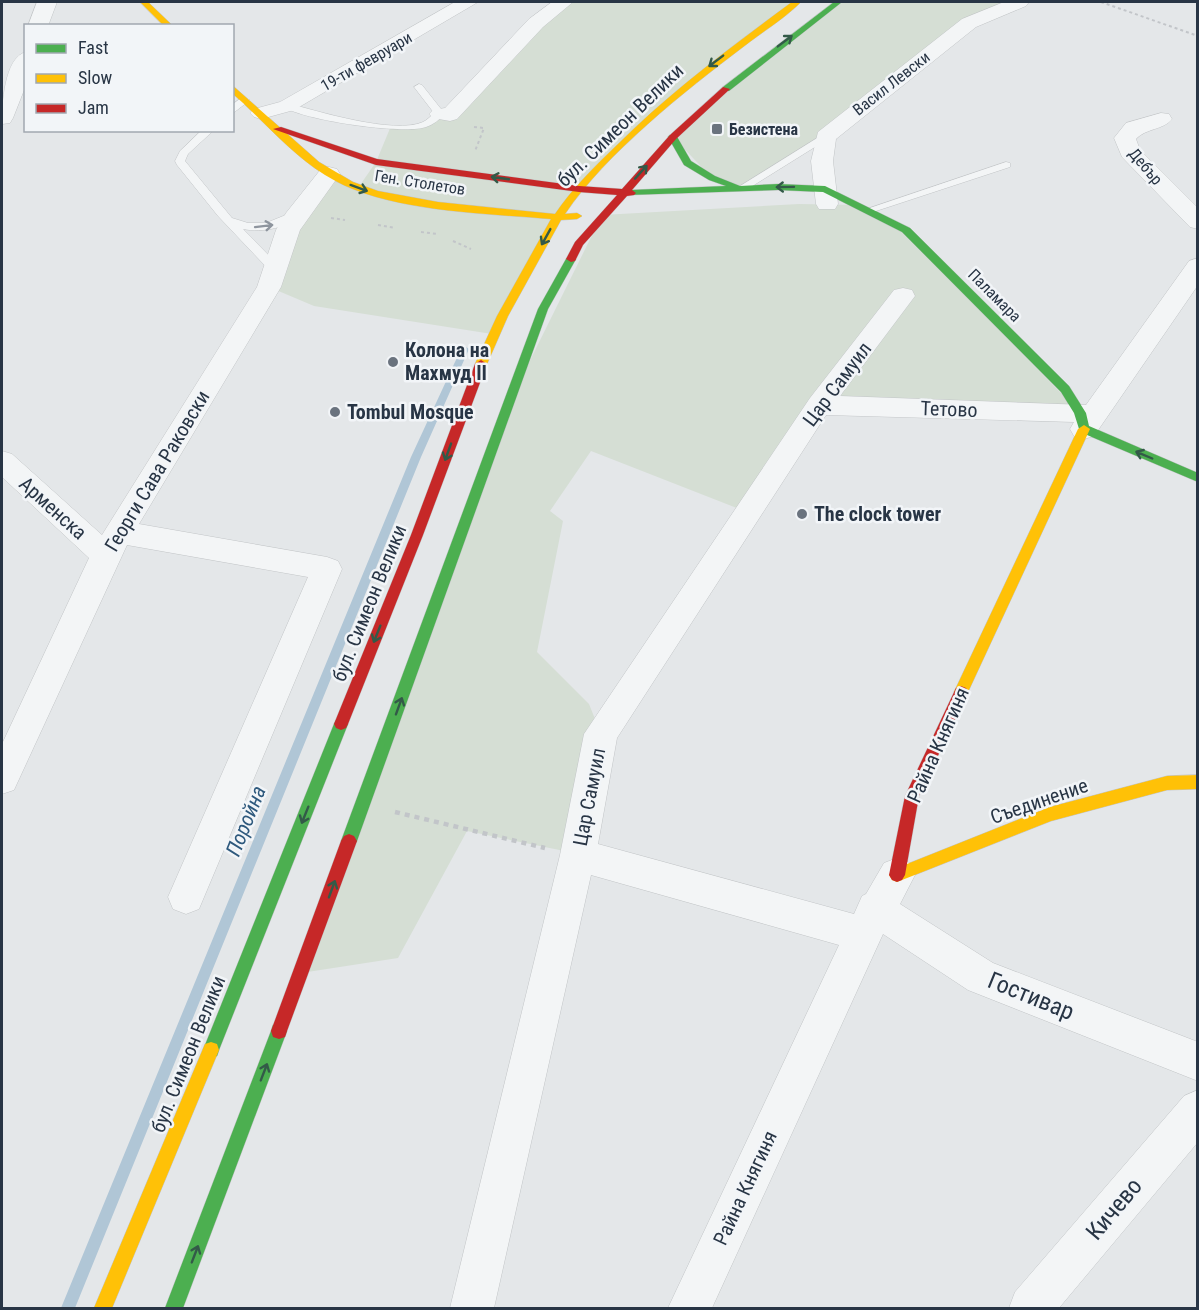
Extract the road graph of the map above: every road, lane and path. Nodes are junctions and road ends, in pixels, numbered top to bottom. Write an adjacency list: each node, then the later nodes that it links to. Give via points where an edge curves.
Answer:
1 (47, 2): 11 (street)
2 (144, 2): 12 (main road)
3 (468, 2): 18 (street, 19-ти февруари)
4 (563, 2): 21 (street, via 536,23 450,115)
5 (797, 2): 31 (main road, бул. Симеон Велики, one-way to 31, via 671,99)
6 (838, 2): 26 (main road, one-way to 6, via 744,72)
7 (989, 2): 10 (street)
8 (1019, 2): 10 (street, Васил Левски)
9 (1101, 2): 13 (path)
10 (969, 23): 27 (street, Васил Левски)
11 (39, 24)
12 (167, 24)
13 (1197, 36)
14 (24, 63): 22 (street)
15 (419, 87): 21 (lane)
16 (234, 90): 17 (main road, Ген. Столетов)
17 (245, 100): 19 (lane); 20 (main road, Ген. Столетов)
18 (287, 106): 20 (street, 19-ти февруари); 21 (lane, via 357,123 391,126 425,125)
19 (234, 109)
20 (261, 113): 24 (main road, Ген. Столетов)
21 (440, 114)
22 (2, 118)
23 (1161, 119): 40 (street, Дебър, via 1134,128 1125,138 1130,152)
24 (278, 129): 29 (main road, Ген. Столетов); 31 (main road, one-way to 24, via 376,162)
25 (208, 132): 39 (lane, via 180,161)
26 (673, 137): 30 (main road, via 687,163 712,178); 32 (main road, one-way to 26)
27 (826, 137): 30 (lane); 33 (street)
28 (1006, 165): 34 (lane)
29 (329, 174): 35 (street, Георги Сава Раковски); 38 (main road, Ген. Столетов, one-way to 38, via 358,188 397,199)
30 (742, 188): 32 (main road); 33 (main road, one-way to 30, via 811,186)
31 (579, 189): 32 (main road); 38 (main road, бул. Симеон Велики)
32 (622, 193): 37 (main road)
33 (820, 199): 34 (main road)
34 (864, 208): 51 (main road, Паламара, via 906,230 1065,389)
35 (298, 213): 39 (lane, one-way to 35, via 258,227 273,225); 48 (street, Георги Сава Раковски)
36 (625, 214): 37 (main road, Ген. Столетов)
37 (602, 215): 38 (main road, Ген. Столетов); 58 (main road, one-way to 37, via 543,309 579,244)
38 (557, 217): 65 (main road, бул. Симеон Велики, one-way to 65, via 492,334 417,535 173,1144)
39 (228, 220): 48 (lane)
40 (1197, 222)
41 (378, 225): 42 (path)
42 (395, 228)
43 (421, 232): 44 (path)
44 (437, 234)
45 (453, 241): 46 (path)
46 (471, 249)
47 (1197, 266): 51 (street, Райна Княгиня)
48 (275, 269): 54 (street, Георги Сава Раковски, via 269,287)
49 (903, 296): 50 (street, Цар Самуил)
50 (819, 405): 51 (street, Тетово); 59 (street, Цар Самуил, via 601,734)
51 (1082, 421): 53 (main road, Тетово, one-way to 51); 60 (main road, Райна Княгиня, via 912,796)
52 (2, 461): 54 (street, Арменска)
53 (1197, 478)
54 (112, 543): 55 (street, Георги Сава Раковски); 61 (street, via 327,569)
55 (10, 742): 56 (street, Георги Сава Раковски)
56 (2, 779)
57 (1197, 782): 60 (main road, Съединение, via 1167,783 1050,814)
58 (363, 804): 59 (path); 66 (main road, one-way to 58)
59 (578, 855): 62 (street, Гостивар); 67 (street, Цар Самуил)
60 (897, 874): 62 (street, Райна Княгиня)
61 (186, 897)
62 (869, 921): 63 (street, Гостивар, via 981,977); 68 (street, Райна Княгиня)
63 (1197, 1062)
64 (1197, 1110): 69 (street, Кичево)
65 (103, 1308)
66 (174, 1308)
67 (472, 1308)
68 (690, 1308)
69 (1031, 1308)

